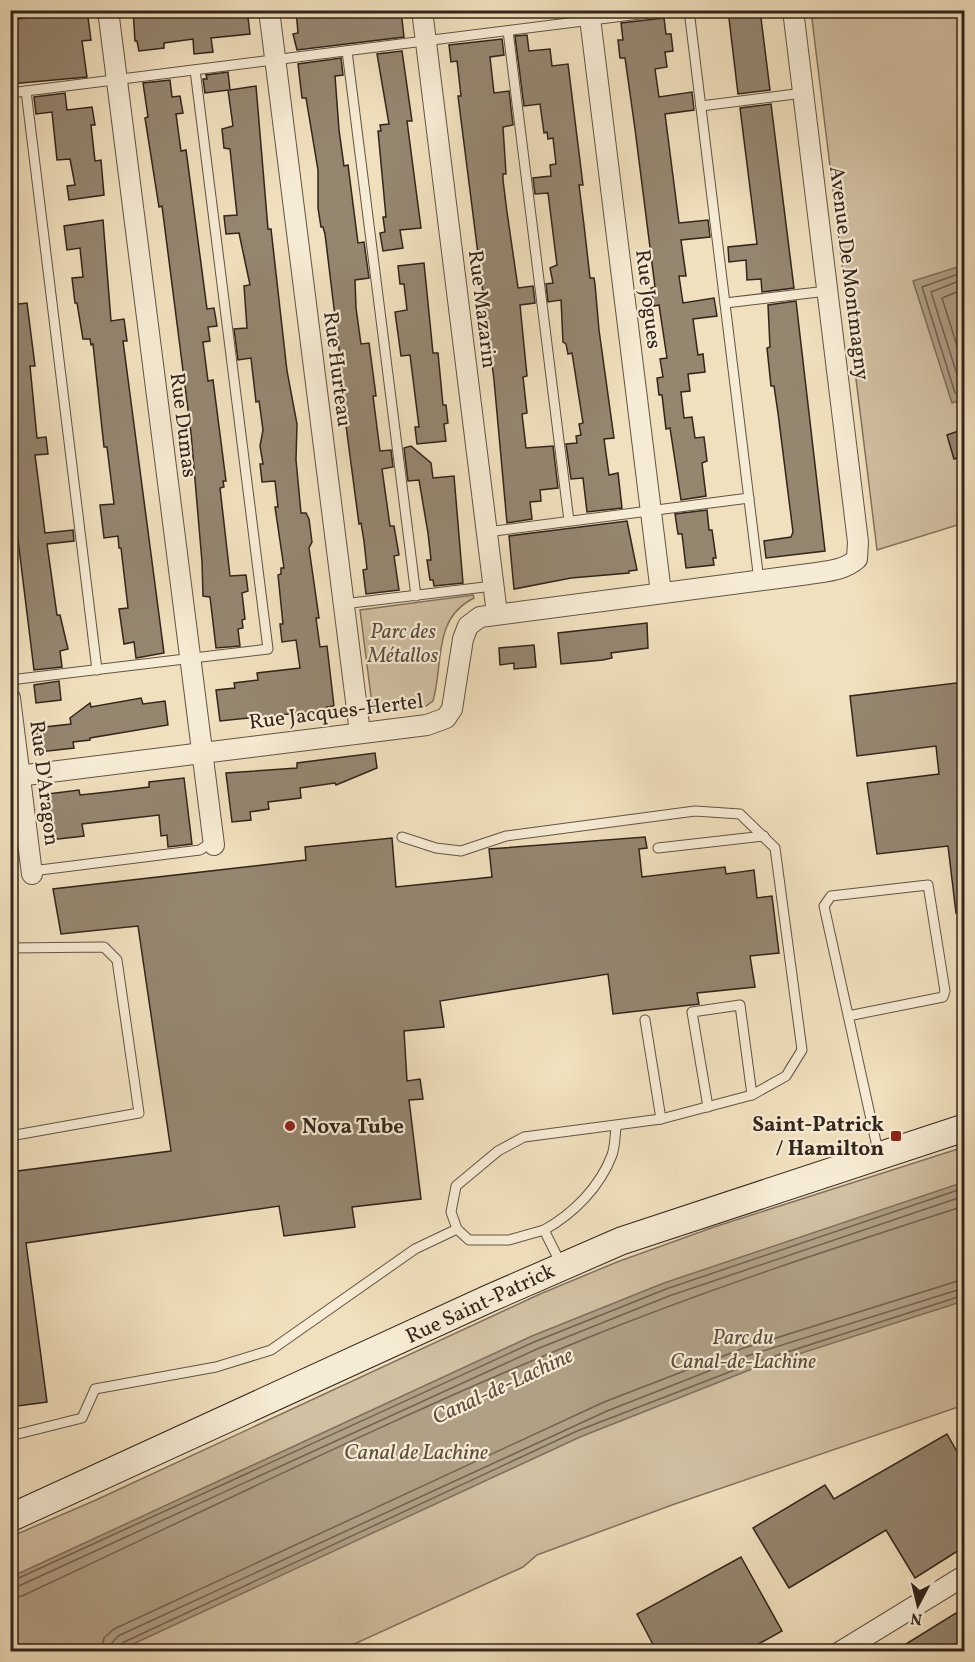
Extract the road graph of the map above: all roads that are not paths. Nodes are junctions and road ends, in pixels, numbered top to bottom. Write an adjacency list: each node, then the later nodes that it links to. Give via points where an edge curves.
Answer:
1 (108, 10): 13 (street, Rue Dumas)
2 (269, 10): 11 (street, Rue Hurteau)
3 (422, 10): 9 (street, Rue Mazarin)
4 (672, 10): 7 (lane)
5 (689, 10): 17 (lane)
6 (793, 10): 16 (street, Avenue De Montmagny)
7 (590, 15): 8 (lane); 21 (street, Rue Jogues)
8 (508, 31): 9 (lane); 22 (lane)
9 (426, 41): 10 (lane); 23 (street, Rue Mazarin)
10 (347, 51): 11 (lane); 28 (lane)
11 (275, 60): 12 (lane); 29 (street, Rue Hurteau)
12 (195, 70): 13 (lane); 31 (lane, via 268,649)
13 (117, 80): 14 (lane); 31 (street, Rue Dumas)
14 (26, 91): 15 (lane); 32 (lane)
15 (10, 93)
16 (803, 93): 17 (lane); 18 (street, Avenue De Montmagny)
17 (701, 106): 19 (lane)
18 (827, 291): 19 (lane); 24 (street, Avenue De Montmagny)
19 (725, 303): 20 (lane)
20 (749, 498): 21 (lane); 25 (lane)
21 (651, 510): 22 (lane); 27 (street, Rue Jogues)
22 (569, 521): 23 (lane)
23 (487, 532): 26 (street, Rue Mazarin)
24 (858, 542): 25 (street, Rue Jacques-Hertel, via 857,559 848,567)
25 (759, 580): 27 (street, Rue Jacques-Hertel)
26 (493, 586): 28 (lane); 30 (street, Rue Mazarin)
27 (661, 593): 30 (street, Rue Jacques-Hertel)
28 (416, 596): 29 (lane)
29 (343, 604): 35 (street, Rue Hurteau)
30 (497, 614): 35 (street, Rue Jacques-Hertel, via 480,617 468,626 455,700 446,718 427,725)
31 (189, 659): 32 (lane); 36 (street, Rue Dumas)
32 (97, 670): 33 (lane)
33 (10, 680)
34 (10, 698): 37 (street, Rue D'Aragon)
35 (360, 734): 36 (street, Rue Jacques-Hertel)
36 (201, 753): 37 (street, Rue Jacques-Hertel); 40 (street, Rue Dumas)
37 (15, 776): 42 (street, Rue D'Aragon)
38 (764, 836): 39 (lane, via 740,814 695,811 506,836 461,851); 41 (lane); 46 (lane, via 775,849 802,1050 786,1076)
39 (402, 837)
40 (214, 843): 42 (lane, via 200,850)
41 (658, 848)
42 (32, 872)
43 (10, 948): 51 (lane, via 104,946 117,960 139,1113)
44 (848, 1016): 44 (lane, via 824,906 826,899 928,885 943,997); 52 (lane, via 876,1142)
45 (645, 1020): 48 (lane)
46 (752, 1095): 47 (lane); 47 (lane, via 740,1005 692,1012)
47 (708, 1107): 48 (lane)
48 (661, 1119): 49 (lane)
49 (616, 1127): 53 (lane, via 524,1137 498,1151 456,1186 451,1212); 54 (lane, via 612,1155 586,1198 564,1220)
50 (964, 1128): 52 (main road, Rue Saint-Patrick)
51 (10, 1136)
52 (883, 1154): 55 (main road, Rue Saint-Patrick, via 659,1226)
53 (458, 1229): 54 (lane, via 469,1240 509,1240); 56 (lane, via 415,1249 271,1350 216,1367 95,1389 82,1418)
54 (544, 1230): 55 (lane)
55 (561, 1266): 57 (main road, Rue Saint-Patrick)
56 (10, 1436)
57 (10, 1518)
58 (964, 1576): 59 (street)
59 (840, 1652)

